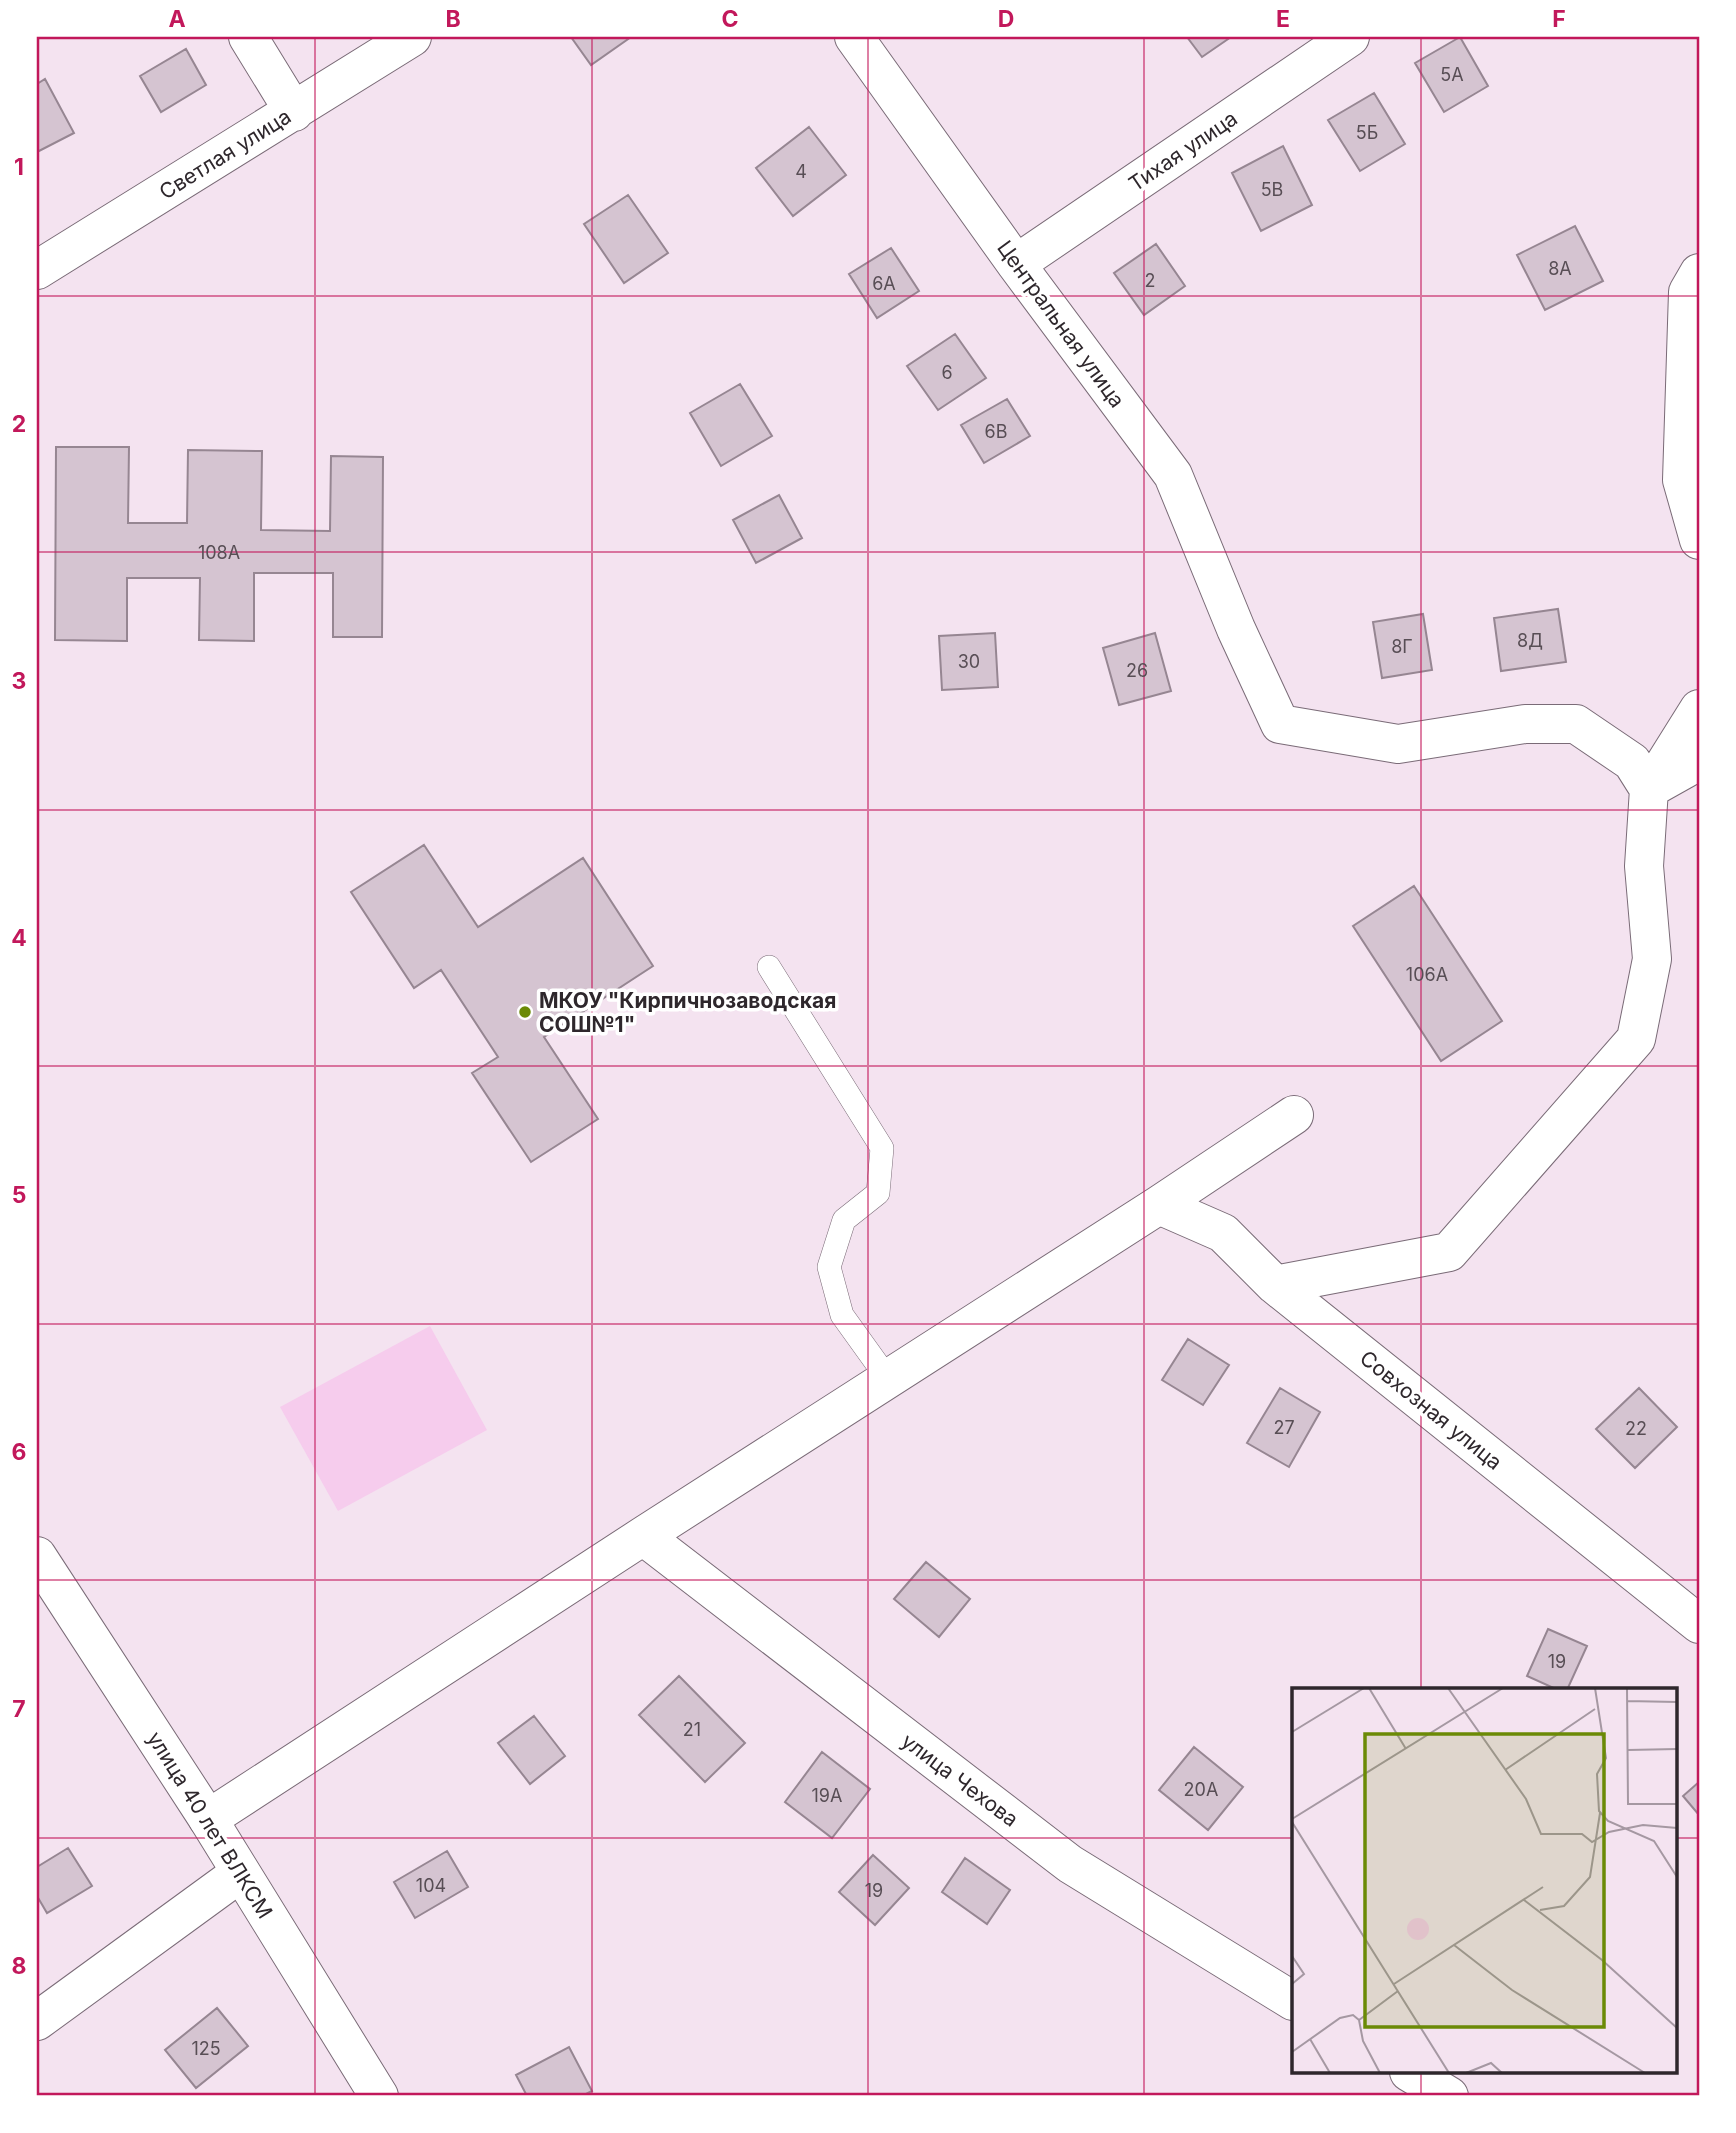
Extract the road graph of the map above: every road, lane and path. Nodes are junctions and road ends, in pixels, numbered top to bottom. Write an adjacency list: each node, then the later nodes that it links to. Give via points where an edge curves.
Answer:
1 (248, 37): 5 (street)
2 (412, 37): 5 (street, Светлая улица)
3 (854, 37): 6 (street, Центральная улица)
4 (1350, 37): 6 (street, Тихая улица)
5 (294, 111): 7 (street, Светлая улица)
6 (1016, 264): 12 (street, Центральная улица, via 1173,475 1280,724 1398,744 1525,724 1576,724 1632,762)
7 (37, 270)
8 (1699, 273): 9 (street, via 1688,292 1682,480)
9 (1699, 540)
10 (1699, 709): 12 (street)
11 (1699, 761): 12 (street)
12 (1649, 789): 16 (street, via 1644,866 1652,959 1636,1039 1449,1252)
13 (768, 967): 17 (lane, via 882,1148 878,1193 844,1220 829,1267 842,1315)
14 (1294, 1115): 15 (street)
15 (1159, 1205): 16 (street, Совхозная улица, via 1223,1233); 17 (street)
16 (1275, 1285): 20 (street, Совхозная улица)
17 (888, 1379): 18 (street)
18 (643, 1536): 21 (street); 23 (street, улица Чехова, via 1070,1864)
19 (37, 1556): 21 (street, улица 40 лет ВЛКСМ)
20 (1699, 1624)
21 (208, 1819): 22 (street, улица 40 лет ВЛКСМ)
22 (240, 1873): 24 (street); 26 (street, улица 40 лет ВЛКСМ)
23 (1292, 2000)
24 (37, 2021)
25 (1412, 2074): 27 (street)
26 (379, 2096)
27 (1449, 2096)

